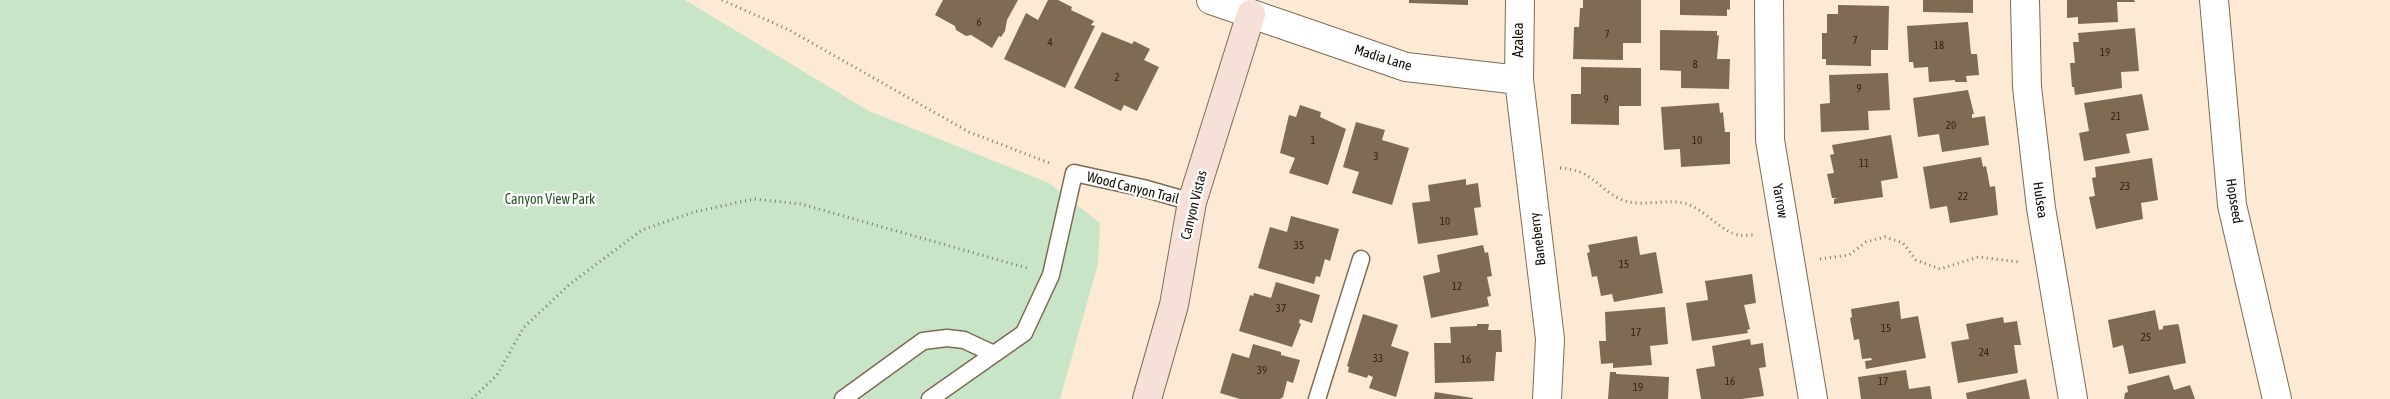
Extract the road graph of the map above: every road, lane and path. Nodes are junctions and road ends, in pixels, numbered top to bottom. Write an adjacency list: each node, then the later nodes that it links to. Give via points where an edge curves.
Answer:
1 (722, 0): 10 (path, via 789,30 968,132)
2 (1211, 0): 7 (street, Madia Lane)
3 (1520, 0): 8 (street, Azalea)
4 (1769, 0): 12 (street, Yarrow, via 1770,140)
5 (2025, 0): 13 (street, Hulsea, via 2027,87)
6 (2214, 0): 26 (street, Hopseed, via 2232,205)
7 (1251, 14): 8 (street, Madia Lane, via 1406,67); 11 (street, Canyon Vistas)
8 (1519, 80): 9 (street, Baneberry)
9 (1530, 171): 12 (path, via 1562,168 1585,172 1621,200 1643,204 1686,203 1738,235); 23 (street, Baneberry, via 1550,339)
10 (1074, 173): 11 (lane, Wood Canyon Trail); 16 (lane)
11 (1192, 202): 21 (street, Canyon Vistas, via 1174,305)
12 (1785, 230): 15 (street, Yarrow)
13 (2049, 257): 15 (path, via 2018,262 1978,257 1940,269 1916,260 1903,243 1885,237 1866,242 1849,255); 25 (street, Hulsea)
14 (1361, 259): 22 (lane)
15 (1790, 263): 24 (street, Yarrow)
16 (1052, 275): 17 (lane, via 1024,333); 18 (path, via 800,204 754,199 703,210 642,230 570,284 524,327 497,375)
17 (994, 354): 19 (lane, via 964,340 923,341); 20 (lane)
18 (472, 399)
19 (843, 399)
20 (930, 399)
21 (1147, 399)
22 (1317, 399)
23 (1547, 399)
24 (1814, 399)
25 (2074, 399)
26 (2278, 399)

